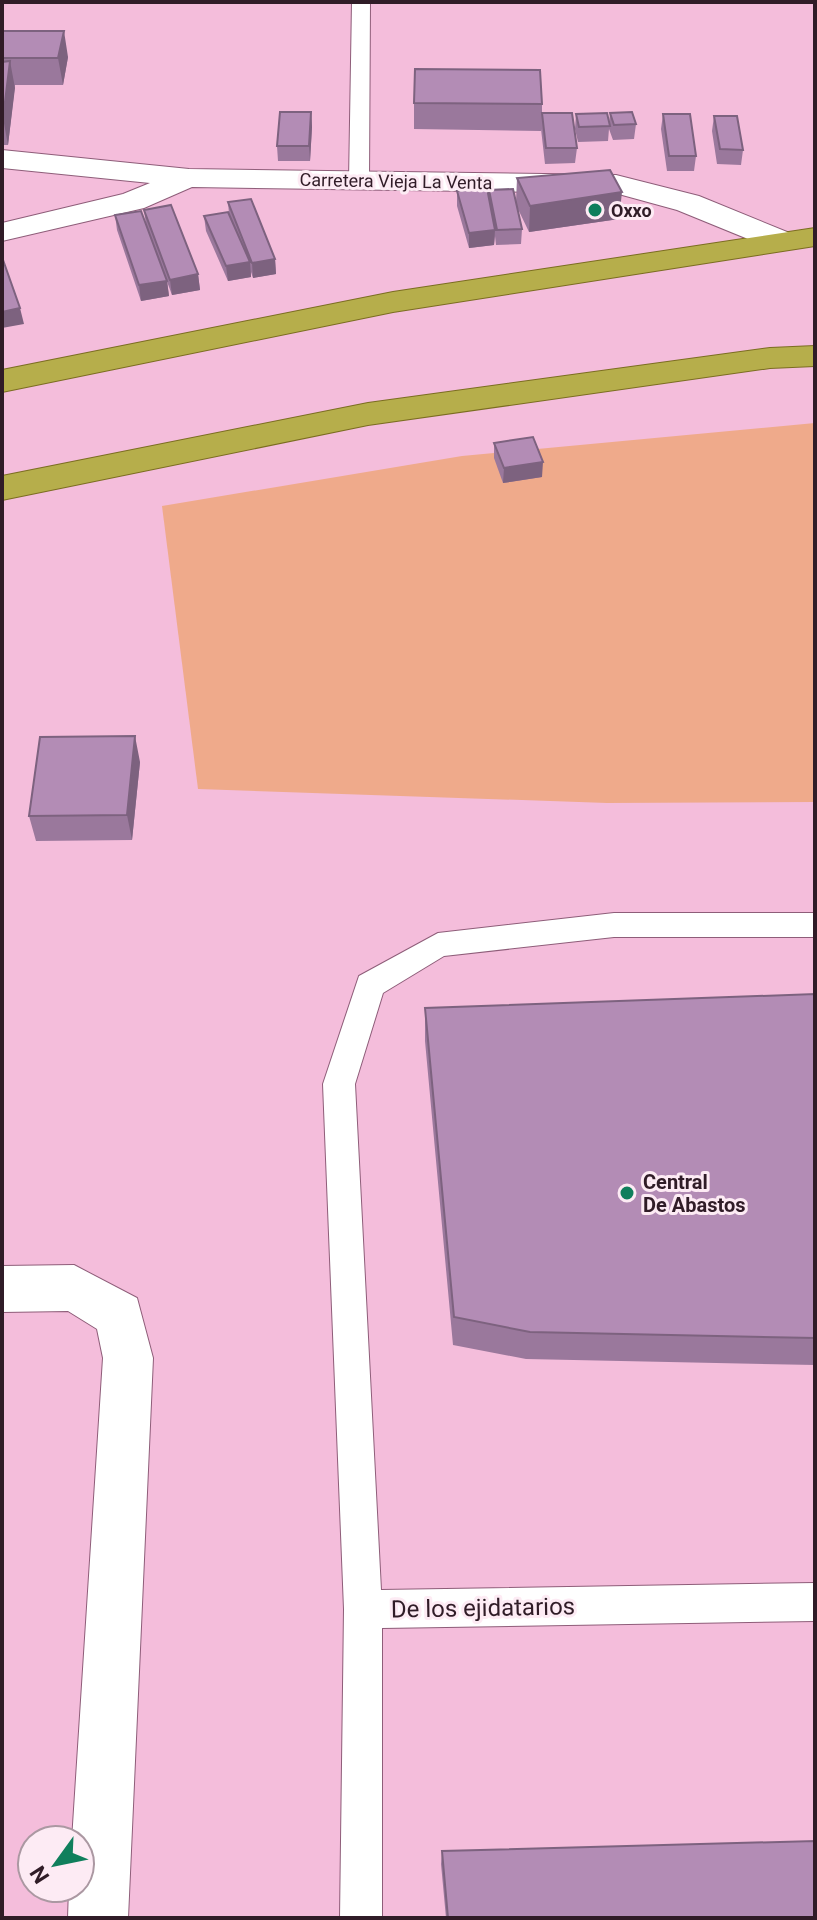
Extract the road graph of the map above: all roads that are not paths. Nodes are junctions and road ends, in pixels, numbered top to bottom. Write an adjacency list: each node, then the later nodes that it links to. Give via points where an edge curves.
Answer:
1 (361, 2): 4 (lane)
2 (2, 159): 3 (street, Carretera Vieja La Venta)
3 (189, 178): 4 (street, Carretera Vieja La Venta); 5 (street, via 133,201)
4 (359, 181): 7 (street, Carretera Vieja La Venta, via 616,184 688,203)
5 (2, 232)
6 (815, 237): 7 (highway)
7 (781, 241): 9 (highway, via 393,302)
8 (815, 356): 10 (highway, via 368,414)
9 (2, 381)
10 (2, 488)
11 (815, 925): 14 (lane, via 614,925 438,945 370,985 339,1084)
12 (2, 1289): 15 (street, via 74,1288 119,1315 128,1358)
13 (815, 1602): 14 (lane, De los ejidatarios)
14 (363, 1609): 16 (lane, De los ejidatarios)
15 (98, 1918)
16 (361, 1918)

